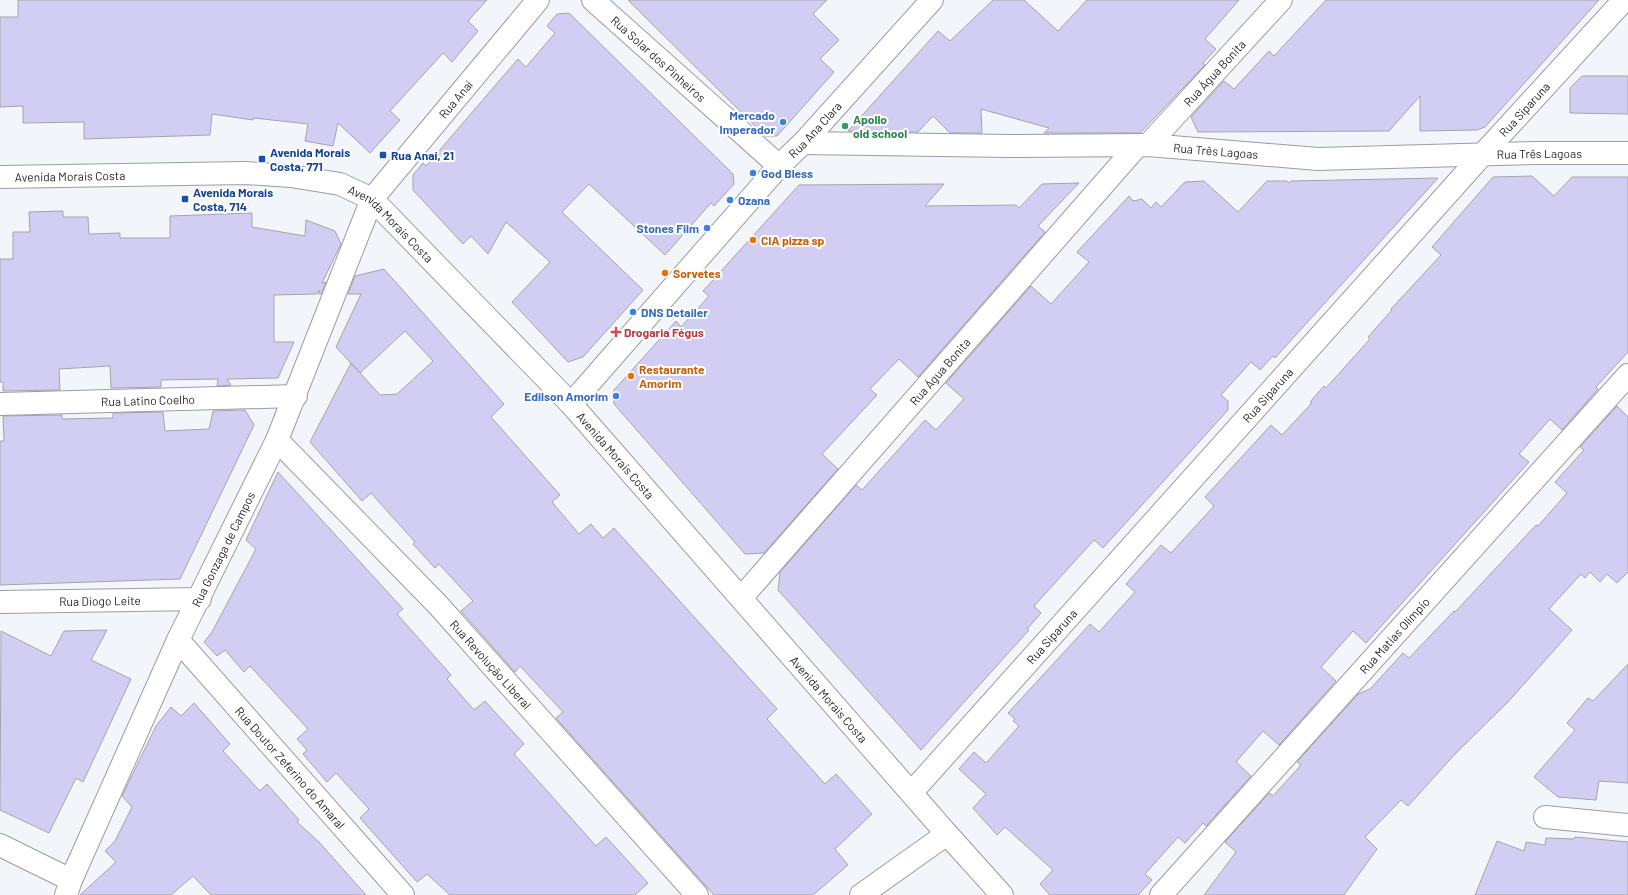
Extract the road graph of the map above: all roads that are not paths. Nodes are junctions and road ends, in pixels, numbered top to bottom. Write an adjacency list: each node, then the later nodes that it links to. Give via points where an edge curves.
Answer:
1 (538, 0): 12 (street, Rua Anaí)
2 (592, 0): 10 (street, Rua Solar dos Pinheiros)
3 (932, 0): 6 (street, Rua Ana Clara)
4 (1280, 0): 7 (street, Rua Água Bonita)
5 (1624, 0): 9 (street, Rua Siparuna)
6 (803, 143): 7 (street, Rua Três Lagoas); 10 (street, Rua Ana Clara)
7 (1142, 145): 9 (street, Rua Três Lagoas, via 1318,158); 18 (street, Rua Água Bonita)
8 (1628, 153): 9 (street, Rua Três Lagoas)
9 (1482, 154): 22 (street, Rua Siparuna)
10 (779, 166): 16 (street, Rua Ana Clara)
11 (0, 177): 12 (street, Avenida Morais Costa, via 245,173 291,176 340,184)
12 (372, 199): 14 (street, Rua Gonzaga de Campos); 16 (street, Avenida Morais Costa)
13 (1628, 375): 32 (street, Rua Matias Olímpio)
14 (296, 396): 15 (street, Rua Latino Coelho); 17 (street, Rua Gonzaga de Campos)
15 (0, 404)
16 (572, 404): 18 (street, Avenida Morais Costa)
17 (278, 440): 19 (street, Rua Gonzaga de Campos); 29 (street, Rua Revolução Liberal, via 438,605)
18 (742, 597): 22 (street, Avenida Morais Costa)
19 (200, 599): 20 (street, Rua Diogo Leite); 21 (street, Rua Gonzaga de Campos)
20 (0, 602)
21 (178, 640): 27 (street, Rua Gonzaga de Campos); 28 (street, Rua Doutor Zeferino do Amaral)
22 (912, 792): 25 (street, Avenida Morais Costa)
23 (1546, 817): 24 (street)
24 (1628, 825)
25 (947, 834): 30 (street); 31 (street, Avenida Morais Costa)
26 (0, 845): 27 (street)
27 (68, 887)
28 (403, 895)
29 (697, 895)
30 (861, 895)
31 (1002, 895)
32 (1161, 895)

